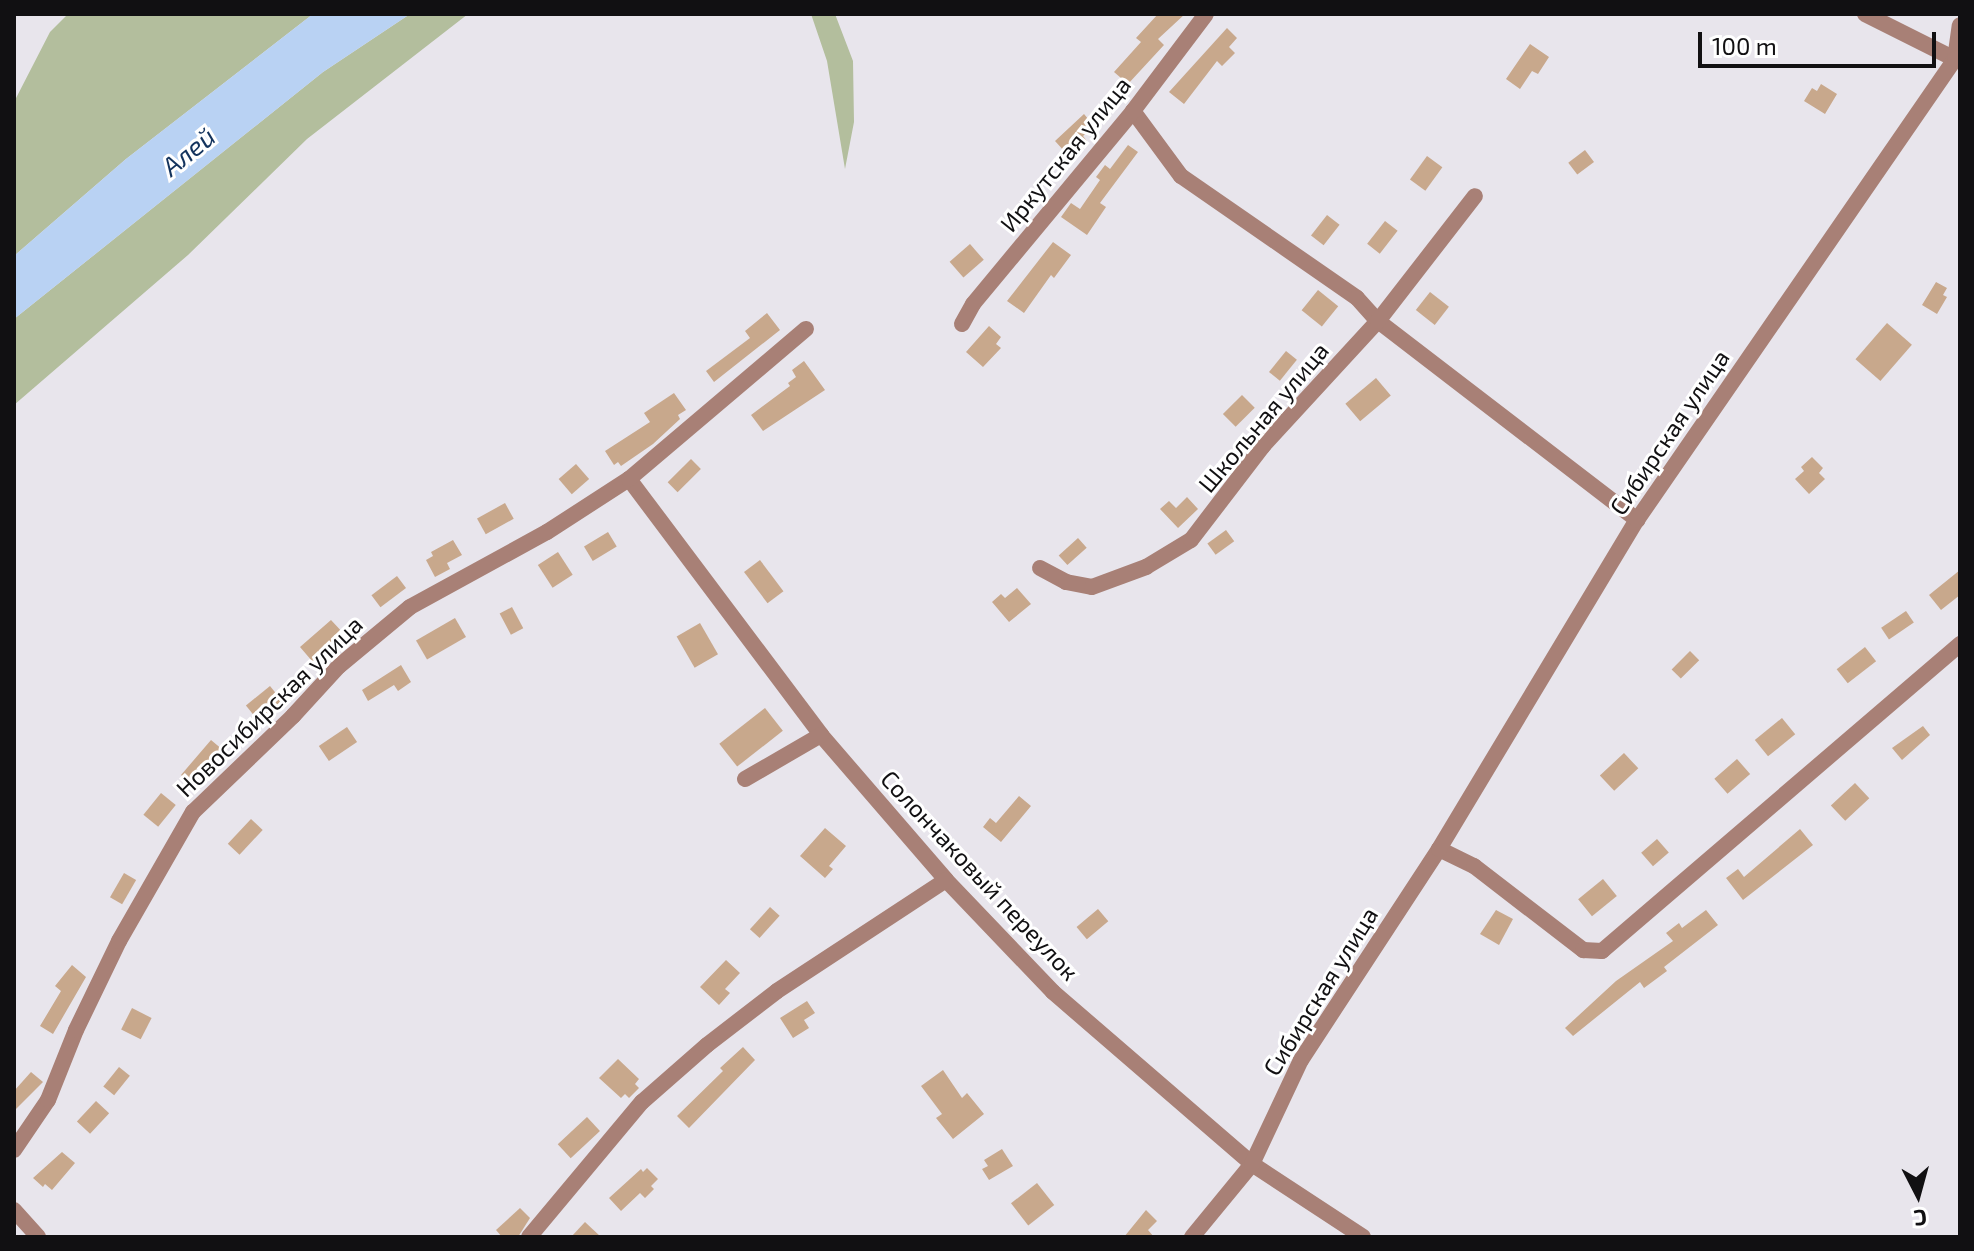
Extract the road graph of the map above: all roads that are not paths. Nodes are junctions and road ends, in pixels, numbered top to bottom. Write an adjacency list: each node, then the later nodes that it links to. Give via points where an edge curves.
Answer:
1 (1206, 14): 5 (street, Иркутская улица)
2 (1865, 14): 4 (street)
3 (1960, 25): 4 (street)
4 (1958, 59): 11 (street, Сибирская улица)
5 (1133, 111): 7 (street, via 1181,176 1357,298); 8 (street, Иркутская улица)
6 (1475, 196): 7 (street, Школьная улица)
7 (1378, 321): 11 (street); 12 (street, Школьная улица, via 1262,447 1191,540 1146,567 1092,587 1066,582)
8 (962, 324)
9 (806, 329): 10 (street, Новосибирская улица)
10 (629, 479): 14 (street, Солончаковый переулок); 18 (street, Новосибирская улица, via 547,532 410,607 339,666 193,812 119,941 48,1100)
11 (1637, 520): 16 (street, Сибирская улица)
12 (1040, 568)
13 (1960, 644): 16 (street, via 1602,951 1583,950 1474,866)
14 (821, 735): 15 (street); 17 (street, Солончаковый переулок)
15 (745, 779)
16 (1439, 849): 19 (street, Сибирская улица, via 1301,1060)
17 (946, 880): 19 (street, Солончаковый переулок, via 1053,992); 22 (street, via 777,991 707,1045 642,1102)
18 (14, 1150)
19 (1252, 1164): 23 (street, Сибирская улица); 24 (street, Солончаковый переулок)
20 (14, 1210): 21 (street)
21 (38, 1237)
22 (529, 1237)
23 (1192, 1237)
24 (1363, 1237)

